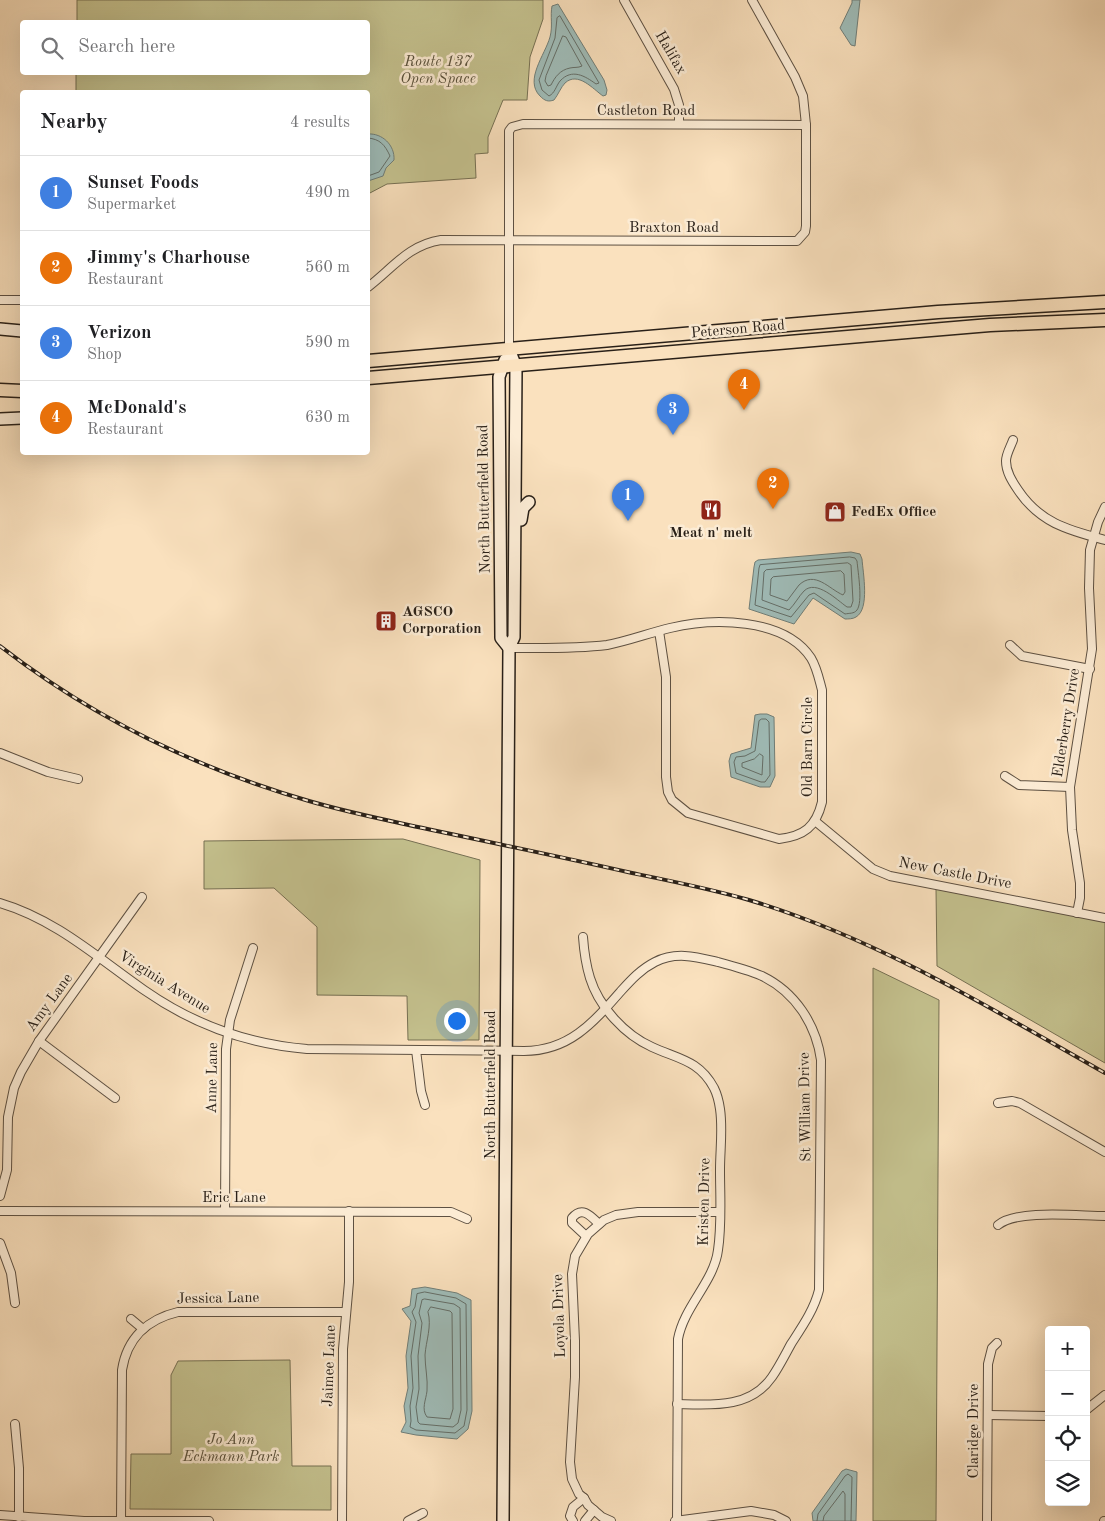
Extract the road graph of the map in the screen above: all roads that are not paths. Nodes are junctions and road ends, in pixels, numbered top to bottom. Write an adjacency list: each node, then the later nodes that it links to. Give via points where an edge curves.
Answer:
1 (624, 0): 3 (street, Halifax, via 674,89 679,105)
2 (752, 0): 4 (street, via 795,77 803,96)
3 (679, 124): 4 (street, Castleton Road); 5 (street, Castleton Road, via 517,124 509,131)
4 (806, 125): 6 (street, Braxton Road, via 805,232 797,241)
5 (508, 151): 6 (street, North Butterfield Road)
6 (508, 240): 7 (street, via 451,240 422,244); 14 (street, North Butterfield Road)
7 (370, 285)
8 (0, 300): 9 (street)
9 (20, 300)
10 (1105, 302): 14 (main road, Peterson Road, via 930,313)
11 (1105, 320): 18 (main road, Peterson Road, via 897,332)
12 (0, 330): 13 (main road)
13 (20, 331)
14 (509, 349): 15 (main road, Peterson Road); 18 (main road, North Butterfield Road); 19 (main road, North Butterfield Road)
15 (440, 354): 16 (main road, Peterson Road); 17 (main road, Peterson Road)
16 (370, 355)
17 (370, 361)
18 (516, 367): 19 (main road, Peterson Road); 26 (main road, North Butterfield Road)
19 (502, 368): 20 (main road, Peterson Road); 29 (main road, North Butterfield Road, via 499,377)
20 (370, 378)
21 (0, 390): 22 (main road)
22 (20, 391)
23 (20, 418): 24 (main road)
24 (0, 419)
25 (1013, 440): 30 (street, via 1006,466 1022,496 1050,522)
26 (516, 495): 29 (main road); 32 (main road, North Butterfield Road)
27 (529, 502): 32 (main road, via 523,508)
28 (1105, 507): 30 (street, Elderberry Drive)
29 (500, 519): 35 (main road, North Butterfield Road, via 501,638)
30 (1094, 537): 31 (street); 36 (street, Elderberry Drive, via 1089,567)
31 (1105, 540)
32 (515, 586): 35 (main road, North Butterfield Road, via 514,637)
33 (659, 631): 35 (street, Old Barn Circle, via 584,647); 41 (street, via 666,677 666,777 672,800 688,813 779,839 800,834); 41 (street, Old Barn Circle, via 705,623 764,627 779,632 810,657 822,690 822,802)
34 (1010, 645): 36 (street, via 1022,656)
35 (508, 648): 53 (main road, North Butterfield Road)
36 (1090, 670): 40 (street, Elderberry Drive)
37 (0, 753): 39 (street, via 48,772)
38 (1005, 776): 40 (street, via 1019,785)
39 (78, 779)
40 (1070, 787): 44 (street, Elderberry Drive, via 1080,883)
41 (815, 821): 44 (street, New Castle Drive, via 874,869 890,876)
42 (142, 897): 48 (street, Amy Lane)
43 (0, 903): 48 (street, Virginia Avenue, via 62,931)
44 (1077, 913): 45 (street, New Castle Drive)
45 (1105, 918)
46 (583, 937): 49 (street, Kristen Drive, via 590,978)
47 (253, 948): 50 (street, Anne Lane)
48 (99, 958): 50 (street, Virginia Avenue, via 188,1017); 51 (street, Amy Lane)
49 (606, 1008): 53 (street, St William Drive, via 588,1027 552,1048); 64 (street, Kristen Drive, via 638,1039 697,1066 714,1088 720,1111); 77 (street, St William Drive, via 632,979 656,961 669,956 696,956 762,976 777,985 804,1013 819,1047 820,1266 816,1301 771,1378 761,1389 731,1403)
50 (228, 1033): 52 (street, Virginia Avenue, via 291,1048); 62 (street, Anne Lane)
51 (39, 1041): 54 (street); 58 (street, Amy Lane, via 14,1088)
52 (416, 1050): 53 (street, Virginia Avenue); 56 (street, via 420,1091)
53 (507, 1050): 91 (main road, North Butterfield Road)
54 (115, 1098)
55 (998, 1103): 59 (street, via 1020,1103)
56 (425, 1105)
57 (0, 1108): 58 (street)
58 (10, 1108): 60 (street, Amy Lane, via 8,1170)
59 (1105, 1152)
60 (0, 1196)
61 (0, 1211): 62 (street, Eric Lane)
62 (225, 1211): 63 (street, Eric Lane)
63 (349, 1211): 66 (street, Eric Lane, via 451,1212); 72 (street, Jaimee Lane)
64 (720, 1212): 67 (street, Loyola Drive, via 638,1212 616,1215); 77 (street, Kristen Drive, via 718,1255 680,1328)
65 (1105, 1216): 68 (street, via 1028,1215 1013,1217)
66 (467, 1219)
67 (599, 1224): 69 (street, Loyola Drive); 69 (street, via 588,1213 576,1212 572,1223)
68 (998, 1225)
69 (586, 1236): 82 (street, Loyola Drive, via 575,1256 572,1274 575,1368 570,1462 575,1487)
70 (0, 1243): 71 (street, via 11,1273)
71 (15, 1303)
72 (346, 1312): 74 (street, Jessica Lane, via 178,1312 158,1318); 89 (street, Jaimee Lane)
73 (131, 1319): 74 (street)
74 (143, 1329): 86 (street, Jessica Lane, via 126,1352 122,1370)
75 (997, 1343): 79 (street, Claridge Drive, via 992,1348 988,1364)
76 (1105, 1395): 78 (street)
77 (677, 1404): 95 (street, Kristen Drive)
78 (1090, 1407)
79 (988, 1415): 80 (street); 97 (street, Claridge Drive)
80 (1045, 1416)
81 (15, 1424): 85 (street, via 20,1468)
82 (589, 1504): 92 (street, via 573,1507 570,1516); 93 (street); 94 (street)
83 (423, 1512): 90 (street)
84 (0, 1515): 85 (street)
85 (20, 1517): 86 (street)
86 (121, 1521): 87 (street)
87 (175, 1521): 88 (street)
88 (209, 1521)
89 (342, 1521)
90 (408, 1521)
91 (503, 1521)
92 (573, 1521)
93 (585, 1521)
94 (611, 1521)
95 (676, 1521): 96 (street, via 751,1511)
96 (786, 1521)
97 (987, 1521)

